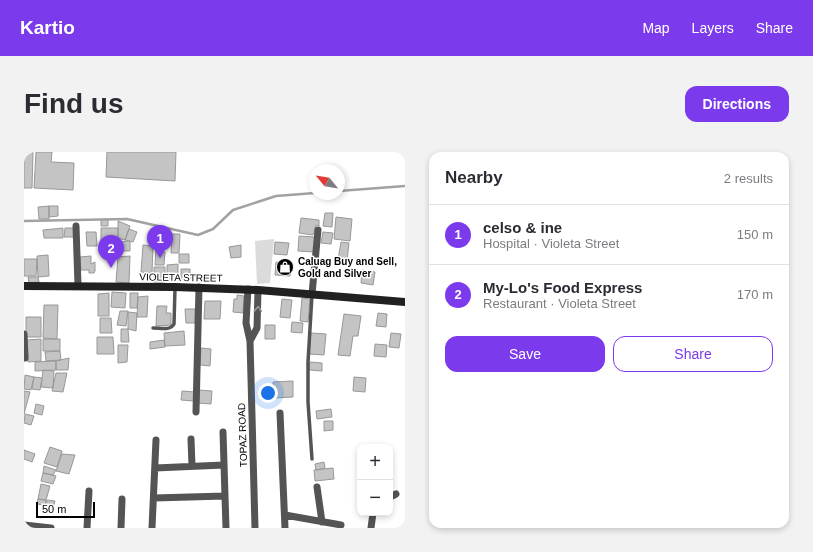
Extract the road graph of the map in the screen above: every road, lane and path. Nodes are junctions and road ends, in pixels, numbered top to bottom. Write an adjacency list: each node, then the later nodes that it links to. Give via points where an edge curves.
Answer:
1 (76, 226): 3 (street)
2 (318, 230): 9 (street)
3 (78, 285): 4 (main road, VIOLETA STREET); 5 (main road, VIOLETA STREET)
4 (24, 286)
5 (175, 287): 6 (main road, VIOLETA STREET); 11 (lane, via 173,327)
6 (199, 287): 7 (main road, VIOLETA STREET); 15 (street)
7 (248, 289): 8 (main road, VIOLETA STREET); 13 (street, TOPAZ ROAD, via 246,324)
8 (258, 290): 9 (main road, VIOLETA STREET); 13 (street, TOPAZ ROAD, one-way to 8, via 257,328)
9 (312, 294): 10 (main road, VIOLETA STREET); 20 (lane, via 308,402)
10 (405, 302)
11 (153, 328)
12 (24, 334): 14 (street)
13 (250, 341): 39 (street, TOPAZ ROAD)
14 (25, 358)
15 (196, 412)
16 (280, 414): 29 (street)
17 (223, 432): 21 (street)
18 (191, 439): 22 (street)
19 (156, 440): 23 (street)
20 (312, 459)
21 (224, 465): 22 (street); 26 (street)
22 (192, 466): 23 (street)
23 (155, 468): 27 (street)
24 (317, 487): 31 (street)
25 (89, 491): 35 (street)
26 (225, 496): 27 (street); 38 (street)
27 (154, 498): 37 (street)
28 (122, 499): 36 (street)
29 (285, 515): 31 (street); 40 (street)
30 (373, 516): 41 (street)
31 (322, 522): 33 (street)
32 (24, 524): 34 (street)
33 (341, 526)
34 (51, 528)
35 (87, 528)
36 (121, 528)
37 (152, 528)
38 (226, 528)
39 (255, 528)
40 (285, 528)
41 (371, 528)

